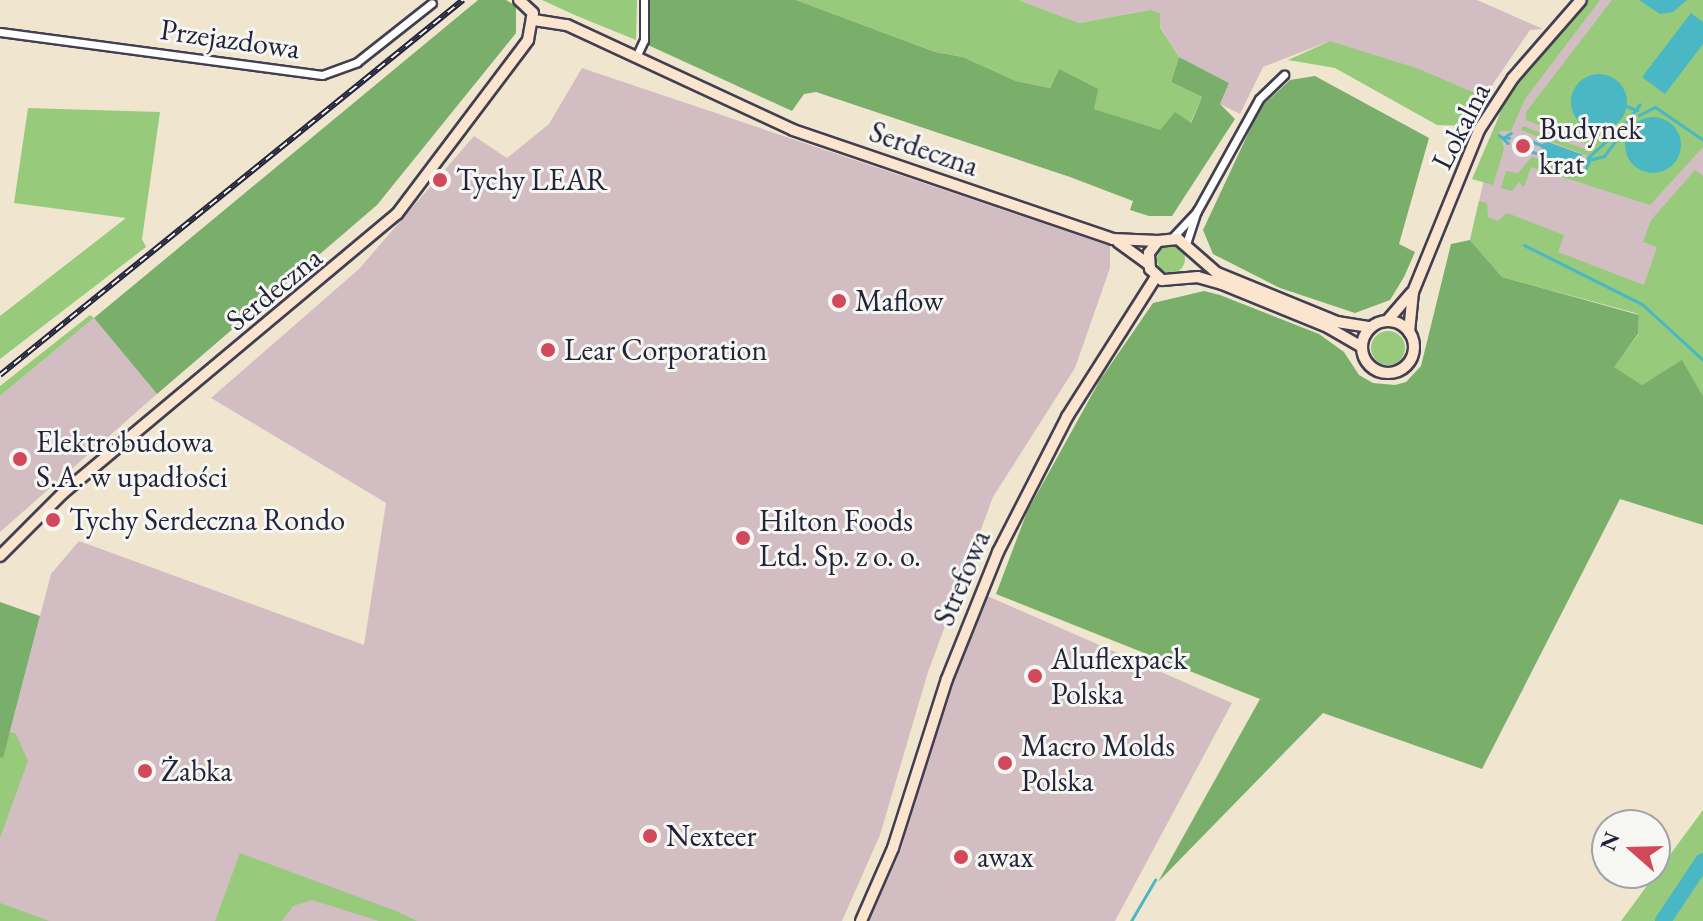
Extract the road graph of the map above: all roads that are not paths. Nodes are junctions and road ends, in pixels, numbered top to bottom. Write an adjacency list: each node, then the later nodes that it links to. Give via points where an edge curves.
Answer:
1 (519, 0): 5 (street)
2 (644, 0): 7 (street, via 644,40)
3 (1581, 0): 17 (street, Lokalna, via 1488,113)
4 (432, 3): 6 (street, Przejazdowa, via 357,62 322,75)
5 (534, 20): 7 (street, Serdeczna, via 557,21); 22 (street, Serdeczna, via 513,64 385,226 63,493)
6 (0, 32)
7 (636, 57): 11 (street, Serdeczna, via 781,125)
8 (1284, 75): 9 (street, via 1259,99)
9 (1197, 211): 10 (street); 13 (street)
10 (1173, 237): 12 (street); 13 (street)
11 (1113, 239): 12 (street, Serdeczna); 14 (street, Serdeczna)
12 (1158, 241): 14 (street)
13 (1189, 249): 16 (street); 19 (street, via 1217,273 1337,322)
14 (1148, 264): 15 (street)
15 (1156, 277): 16 (street, via 1167,282); 23 (street, Strefowa, via 1067,417 995,558 947,679 893,848)
16 (1185, 277): 21 (street, via 1236,289)
17 (1413, 292): 18 (street, Lokalna); 20 (street, Lokalna)
18 (1387, 321): 19 (street); 20 (street)
19 (1370, 327): 21 (street)
20 (1409, 332): 21 (street, via 1414,346 1410,360 1392,373 1371,367)
21 (1362, 347)
22 (0, 556)
23 (861, 921)

